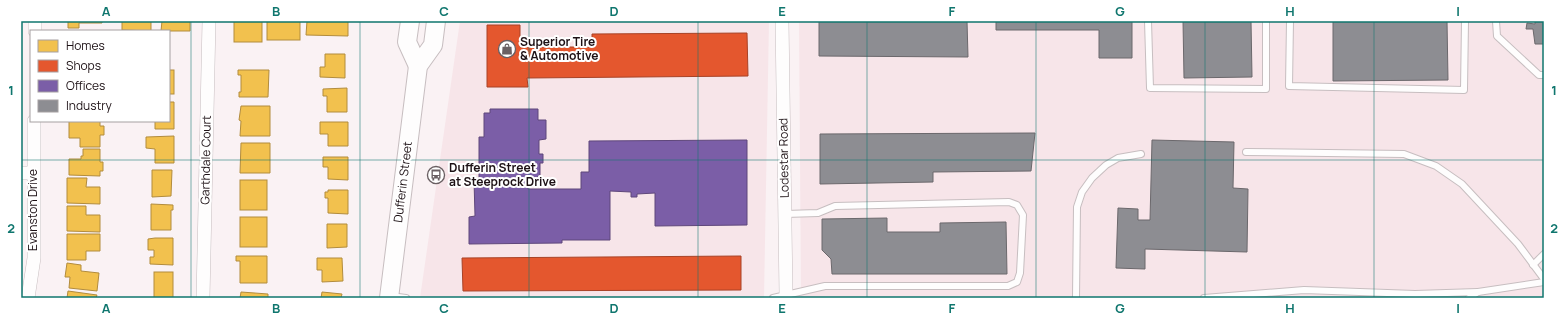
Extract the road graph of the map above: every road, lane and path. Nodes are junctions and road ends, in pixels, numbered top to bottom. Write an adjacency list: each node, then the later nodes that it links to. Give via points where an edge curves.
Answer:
1 (209, 21): 24 (street, Garthdale Court)
2 (410, 21): 10 (main road, via 407,42)
3 (436, 21): 10 (main road, Dufferin Street, via 433,45)
4 (782, 21): 16 (street, Lodestar Road)
5 (1148, 21): 6 (lane, via 1150,88 1266,88)
6 (1266, 21)
7 (1290, 21): 8 (lane, via 1289,86 1464,90)
8 (1465, 21)
9 (1496, 21): 11 (lane, via 1496,36 1539,75)
10 (418, 66): 22 (main road, Dufferin Street)
11 (1544, 75)
12 (34, 122): 15 (street, Evanston Drive)
13 (1246, 152): 18 (lane, via 1404,154 1436,166 1462,184 1518,244)
14 (1141, 154): 26 (lane, via 1118,158 1106,165 1082,192 1077,207)
15 (27, 173): 23 (street, Evanston Drive, via 34,258)
16 (785, 214): 21 (street, Lodestar Road); 21 (lane, via 818,213 835,206 1009,202 1017,205 1023,215 1020,273 1016,282 1008,286 825,286)
17 (1544, 254): 18 (lane)
18 (1533, 265): 19 (lane)
19 (1544, 281): 20 (lane)
20 (1478, 292): 27 (lane, via 1416,294 1304,290); 28 (lane)
21 (786, 294): 25 (lane)
22 (394, 297)
23 (28, 298)
24 (203, 298)
25 (773, 298)
26 (1076, 298)
27 (1204, 298)
28 (1469, 298)

